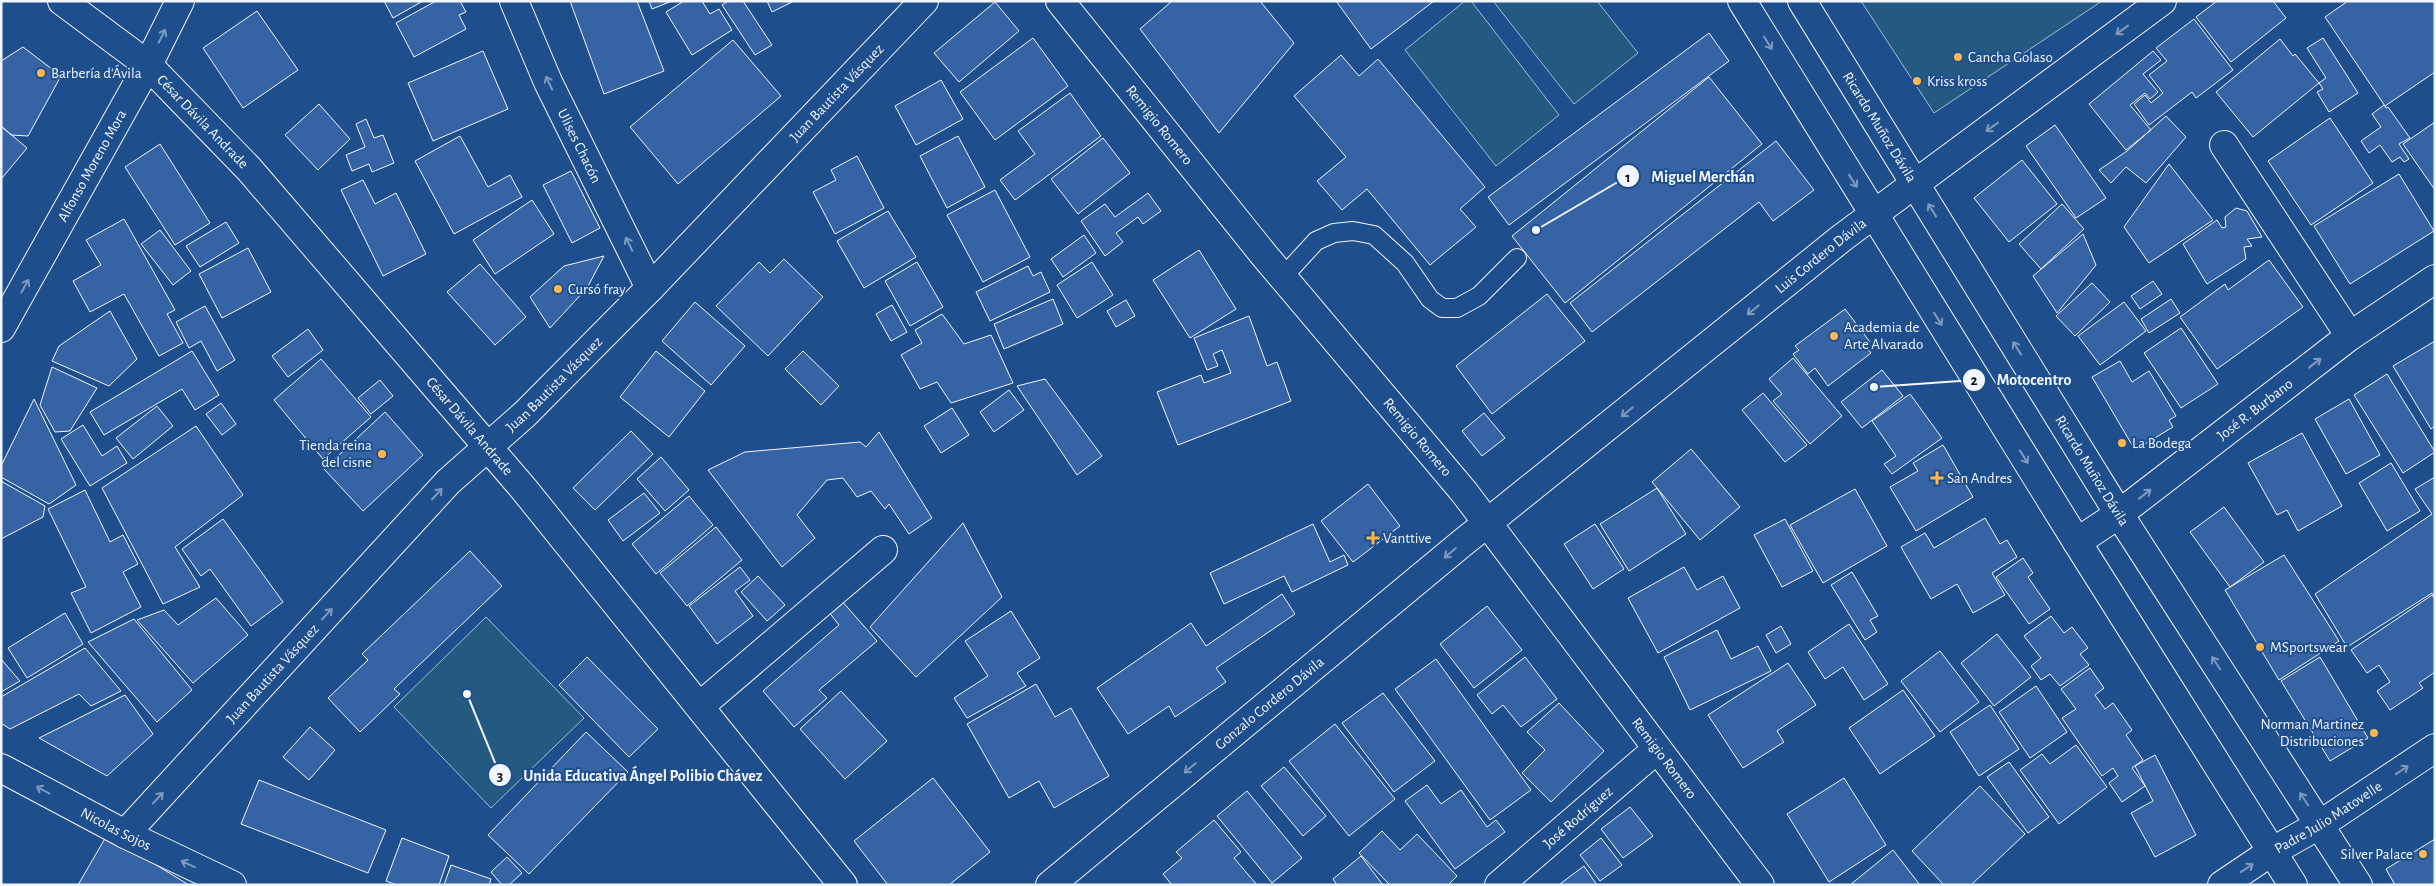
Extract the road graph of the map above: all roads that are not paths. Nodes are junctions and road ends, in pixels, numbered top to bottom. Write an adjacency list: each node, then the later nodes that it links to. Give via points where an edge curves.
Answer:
1 (62, 1): 9 (street, César Dávila Andrade)
2 (180, 1): 9 (street, Alfonso Moreno Mora, one-way to 2)
3 (514, 1): 16 (street, Ulises Chacón, one-way to 3, via 548,82)
4 (924, 1): 16 (street, Juan Bautista Vásquez)
5 (1060, 1): 14 (street, Remigio Romero)
6 (1742, 1): 12 (street, one-way to 12)
7 (1802, 1): 11 (street, Ricardo Muñoz Dávila)
8 (2162, 1): 11 (street, Luis Cordero Dávila, one-way to 11)
9 (148, 64): 17 (street, Alfonso Moreno Mora, one-way to 9); 19 (street, César Dávila Andrade, via 249,169)
10 (2224, 145): 18 (street)
11 (1916, 184): 12 (street, Luis Cordero Dávila); 20 (street, Ricardo Muñoz Dávila, one-way to 11)
12 (1874, 215): 21 (street, Luis Cordero Dávila, one-way to 21); 22 (street, one-way to 22)
13 (1517, 258): 14 (lane, via 1480,296 1456,308 1442,308 1430,298 1405,263 1374,235 1353,231 1334,233 1316,241)
14 (1283, 277): 21 (street, Remigio Romero)
15 (2435, 279): 18 (street, José R. Burbano)
16 (650, 288): 19 (street, Juan Bautista Vásquez, via 525,414)
17 (1, 328)
18 (2350, 336): 20 (street, José R. Burbano, one-way to 18)
19 (486, 447): 24 (street, César Dávila Andrade); 29 (street, Juan Bautista Vásquez, one-way to 19, via 448,482)
20 (2119, 514): 22 (street, José R. Burbano); 28 (street, Ricardo Muñoz Dávila, one-way to 20)
21 (1489, 523): 26 (street, Remigio Romero); 33 (street, Gonzalo Cordero Dávila, one-way to 33)
22 (2077, 542): 30 (street)
23 (883, 550): 24 (street)
24 (700, 706): 32 (street, César Dávila Andrade)
25 (2435, 748): 28 (street, Padre Julio Matovelle, one-way to 25)
26 (1657, 749): 34 (street, José Rodríguez); 35 (street, Remigio Romero)
27 (1, 768): 29 (street, Nicolas Sojos, one-way to 27)
28 (2320, 824): 30 (street, Padre Julio Matovelle); 38 (street, Ricardo Muñoz Dávila)
29 (125, 834): 31 (street, Nicolas Sojos, one-way to 29)
30 (2271, 852): 36 (street, Padre Julio Matovelle, one-way to 30); 37 (street)
31 (232, 885)
32 (843, 885)
33 (1050, 885)
34 (1499, 885)
35 (1760, 885)
36 (2222, 885)
37 (2293, 885)
38 (2358, 885)

